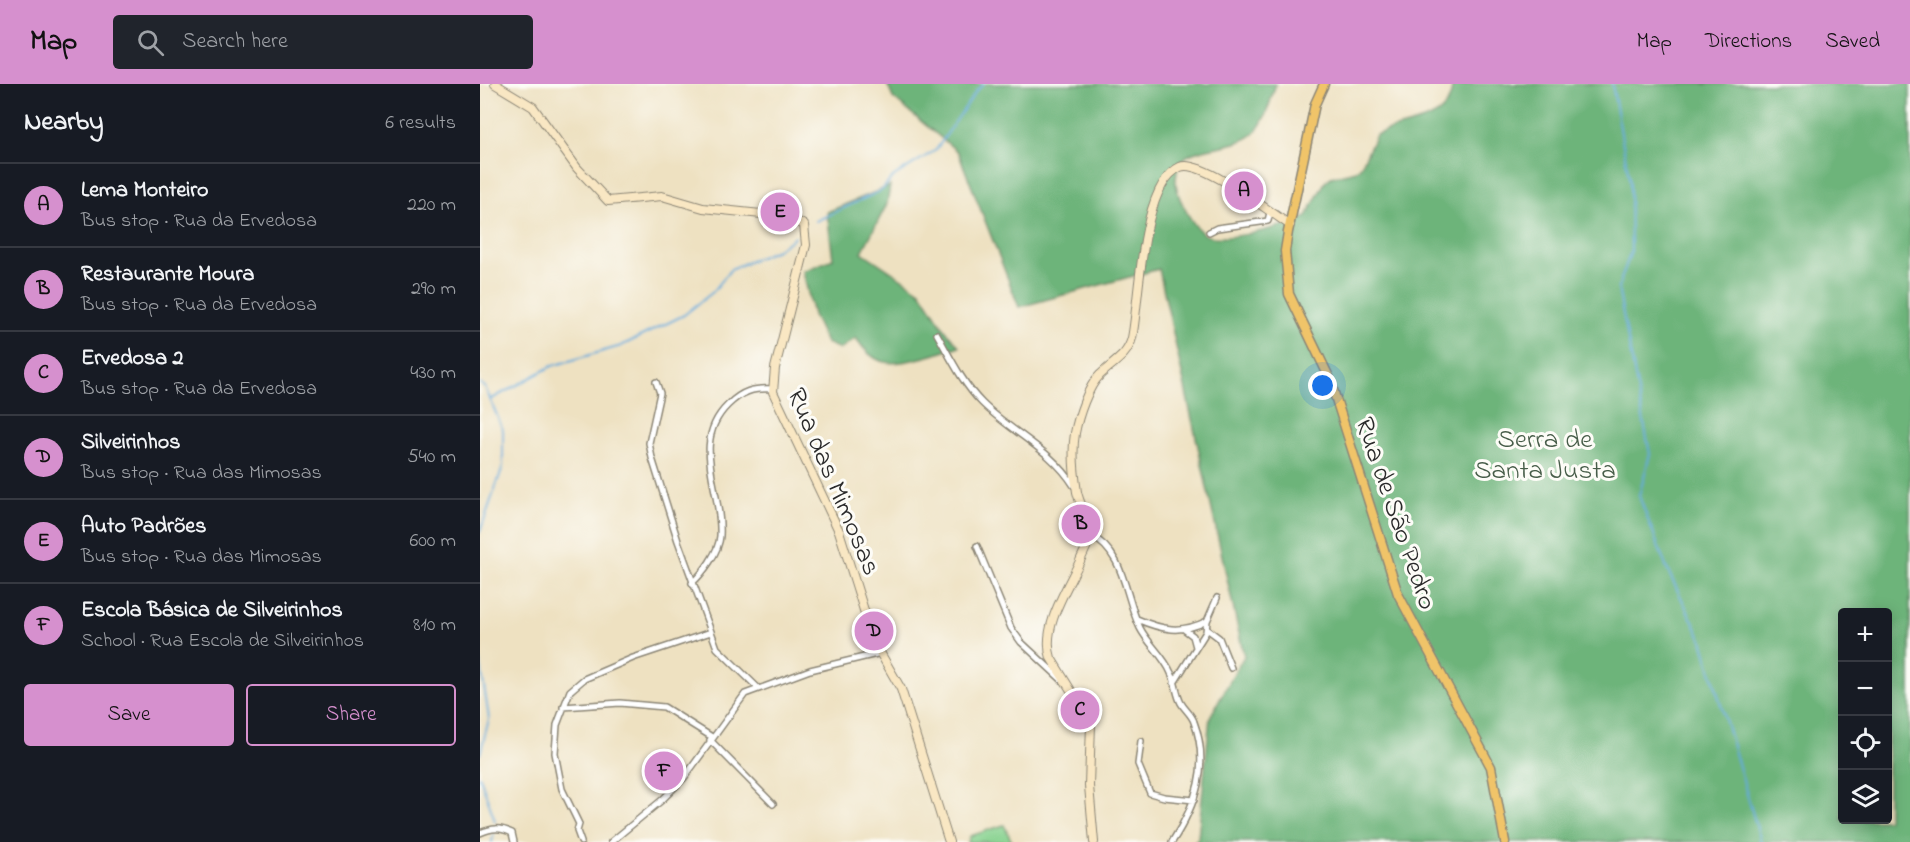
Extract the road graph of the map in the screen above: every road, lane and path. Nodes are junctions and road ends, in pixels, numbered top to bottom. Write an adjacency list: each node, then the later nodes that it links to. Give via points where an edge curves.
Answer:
1 (495, 84): 8 (street, Rua das Mimosas, via 532,107 583,175 608,201 662,196 703,208 801,221 807,239)
2 (1324, 84): 4 (main road, Rua de São Pedro, via 1315,104)
3 (1270, 212): 4 (street); 5 (street, via 1268,221); 9 (street, via 1202,168 1182,166 1167,179 1145,240 1132,338 1127,350 1095,381 1075,430)
4 (1291, 221): 38 (main road, Rua de São Pedro, via 1286,251 1289,294 1329,377 1398,594 1491,767)
5 (1209, 232)
6 (937, 334): 9 (street, via 984,405 1054,460)
7 (656, 382): 12 (street, via 660,393 650,443 652,459)
8 (773, 389): 12 (street, via 749,389 737,395 712,427 708,446 720,537 700,576); 20 (street, Rua das Mimosas, via 776,403 839,531 873,640)
9 (1077, 492): 10 (street)
10 (1090, 535): 14 (street, via 1121,567); 23 (street, via 1051,625 1051,658)
11 (977, 546): 23 (street, via 1011,628)
12 (692, 583): 18 (street)
13 (1217, 598): 15 (street)
14 (1137, 619): 17 (street, via 1168,630); 22 (street)
15 (1207, 621): 16 (street); 17 (street)
16 (1207, 629): 19 (street); 21 (street, via 1220,638)
17 (1185, 630): 19 (street)
18 (711, 632): 24 (street, via 723,656); 25 (street, via 641,654 584,679 570,691)
19 (1196, 647): 22 (street)
20 (881, 653): 24 (street); 35 (street, Rua das Mimosas, via 901,689)
21 (1231, 668)
22 (1174, 683): 28 (street, via 1182,704 1194,719 1200,743 1201,779)
23 (1068, 685): 36 (street, via 1091,723 1089,786)
24 (757, 687): 26 (street, via 745,694)
25 (563, 707): 26 (street, via 620,703 663,707); 33 (street, via 554,740 555,753 562,789 579,824)
26 (711, 739): 29 (street); 34 (street, via 684,778)
27 (1141, 741): 28 (street, via 1138,765 1150,793)
28 (1194, 800): 37 (street)
29 (773, 804)
30 (480, 824): 31 (street)
31 (481, 832): 32 (street, via 495,828 512,833)
32 (514, 842)
33 (581, 842)
34 (611, 842)
35 (949, 842)
36 (1094, 842)
37 (1172, 842)
38 (1506, 842)

